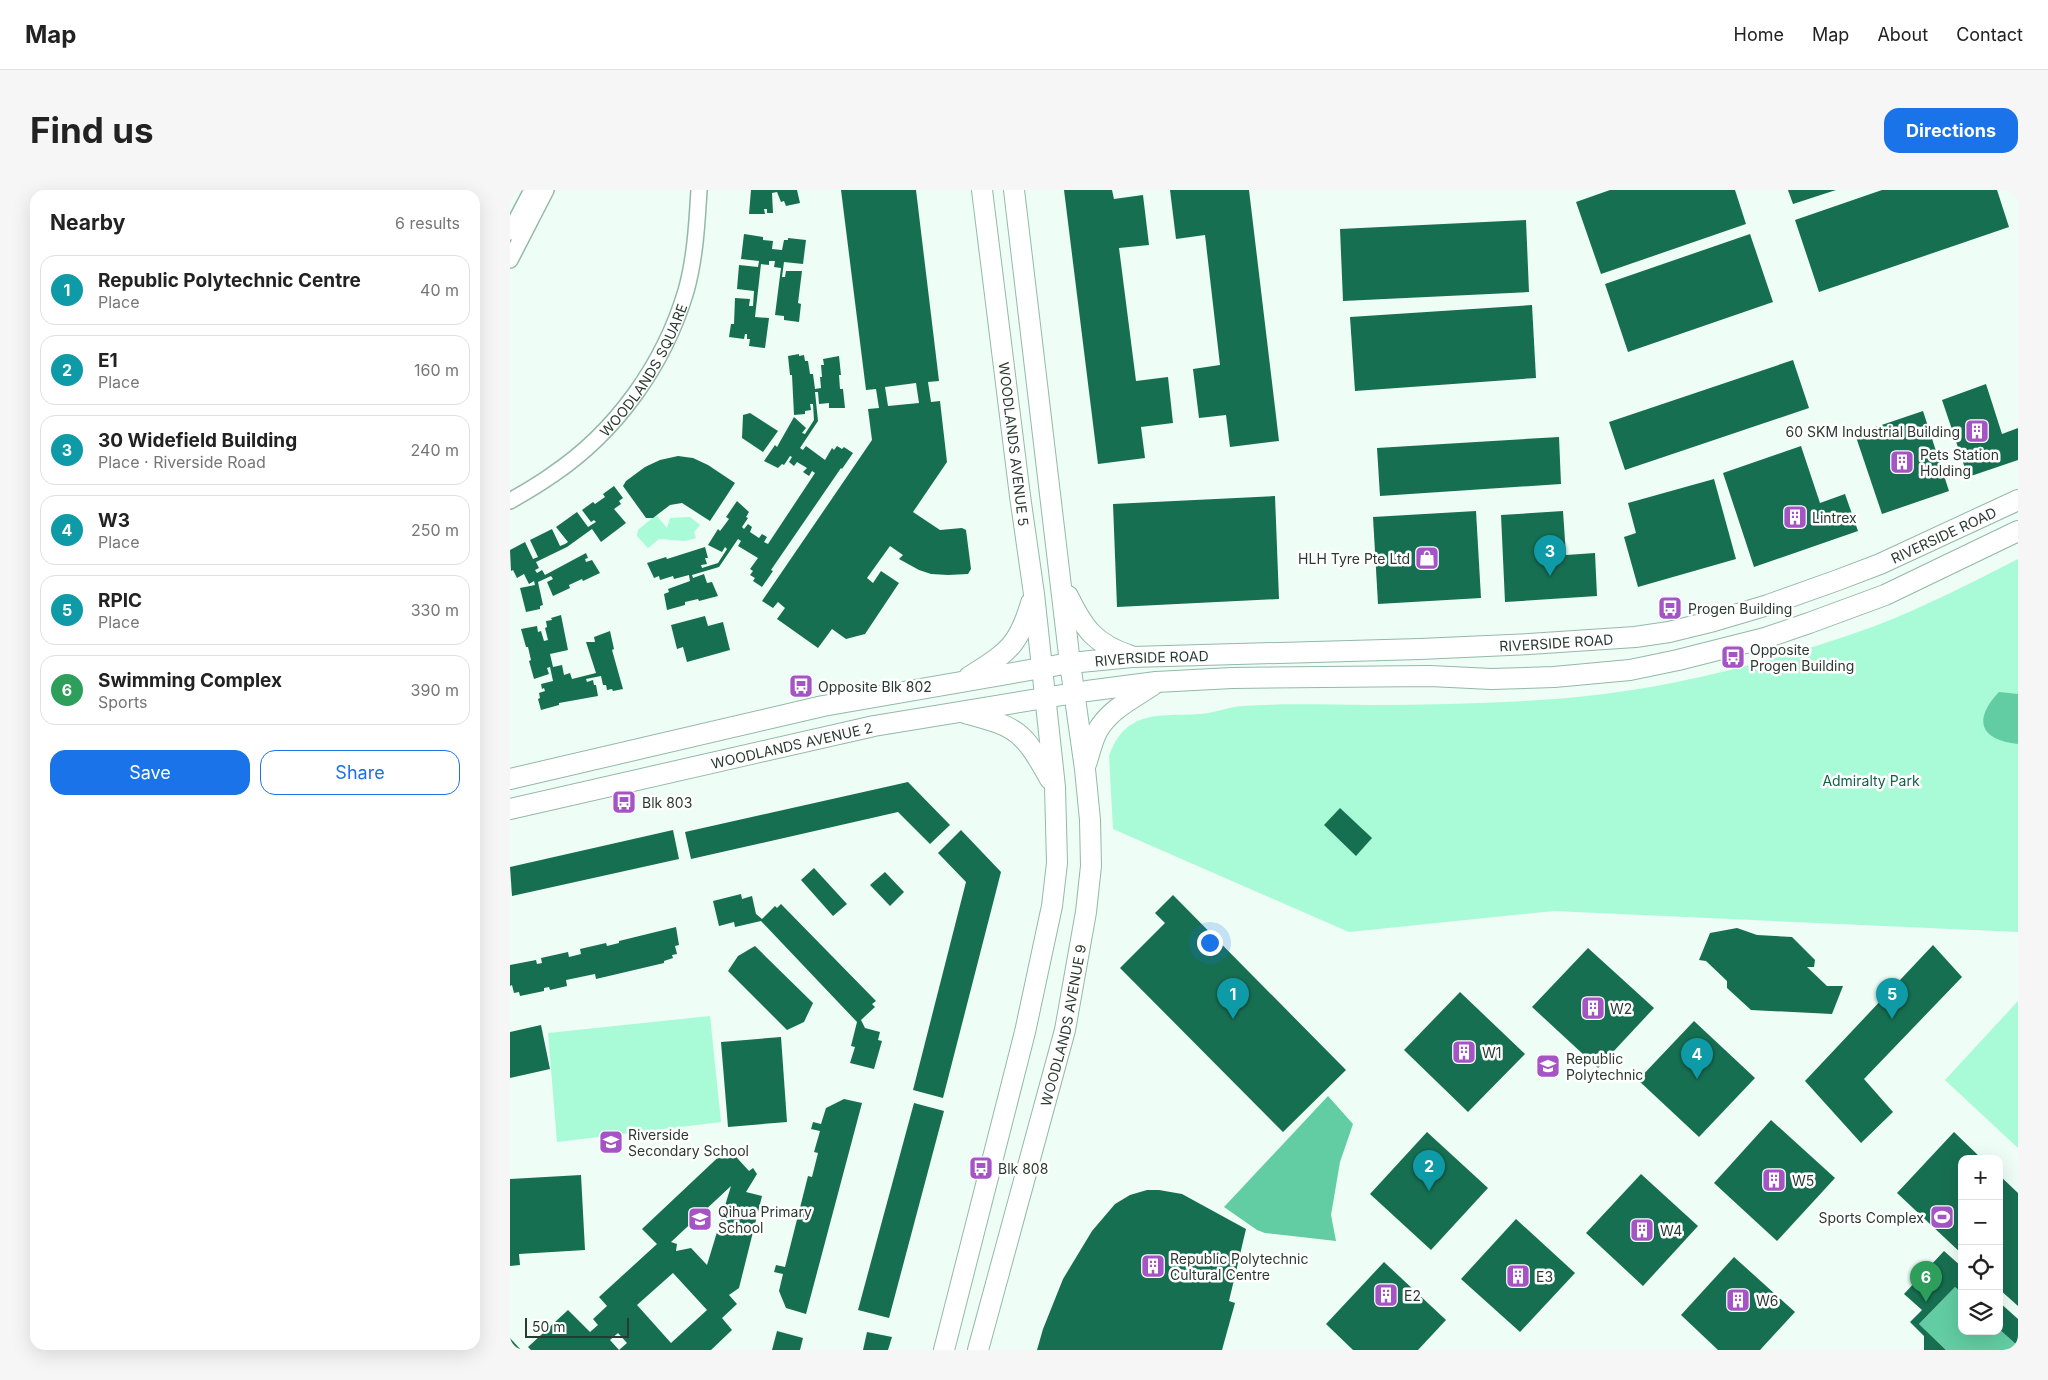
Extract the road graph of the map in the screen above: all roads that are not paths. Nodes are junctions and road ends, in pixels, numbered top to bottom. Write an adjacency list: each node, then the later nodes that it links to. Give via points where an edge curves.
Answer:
1 (532, 190): 6 (street)
2 (546, 190): 7 (street)
3 (699, 190): 9 (street, WOODLANDS SQUARE, via 696,236 686,291 665,345 636,395 601,435 553,475)
4 (982, 190): 12 (main road, WOODLANDS AVENUE 5)
5 (1014, 190): 11 (main road)
6 (510, 232)
7 (510, 260)
8 (2018, 500): 13 (main road, RIVERSIDE ROAD, via 1855,574 1768,605 1669,632 1635,637 1420,649)
9 (510, 501)
10 (2018, 531): 17 (main road, RIVERSIDE ROAD, via 1885,595 1818,620 1765,638 1630,670 1491,679 1430,676)
11 (1060, 578): 13 (main road, via 1080,622 1111,649); 14 (main road)
12 (1034, 594): 15 (main road, WOODLANDS AVENUE 5); 16 (main road, via 1024,627 1012,646)
13 (1132, 656): 14 (main road, RIVERSIDE ROAD)
14 (1070, 663): 15 (main road, WOODLANDS AVENUE 2); 18 (main road)
15 (1041, 667): 16 (main road, WOODLANDS AVENUE 2); 19 (main road, WOODLANDS AVENUE 5)
16 (961, 682): 22 (main road, WOODLANDS AVENUE 2, via 823,706)
17 (1156, 682): 18 (main road, RIVERSIDE ROAD); 21 (main road, via 1114,710 1102,723 1096,732)
18 (1074, 693): 19 (main road, WOODLANDS AVENUE 2); 21 (main road, WOODLANDS AVENUE 9)
19 (1045, 697): 20 (main road, WOODLANDS AVENUE 2); 23 (main road)
20 (959, 711): 23 (main road, via 1000,722 1021,734); 24 (main road, WOODLANDS AVENUE 2, via 874,726)
21 (1085, 769): 26 (main road, WOODLANDS AVENUE 9, via 1091,866 1077,962 1060,1048)
22 (510, 779)
23 (1055, 787): 25 (main road, via 1057,863 1045,946)
24 (510, 809)
25 (944, 1350)
26 (978, 1350)

